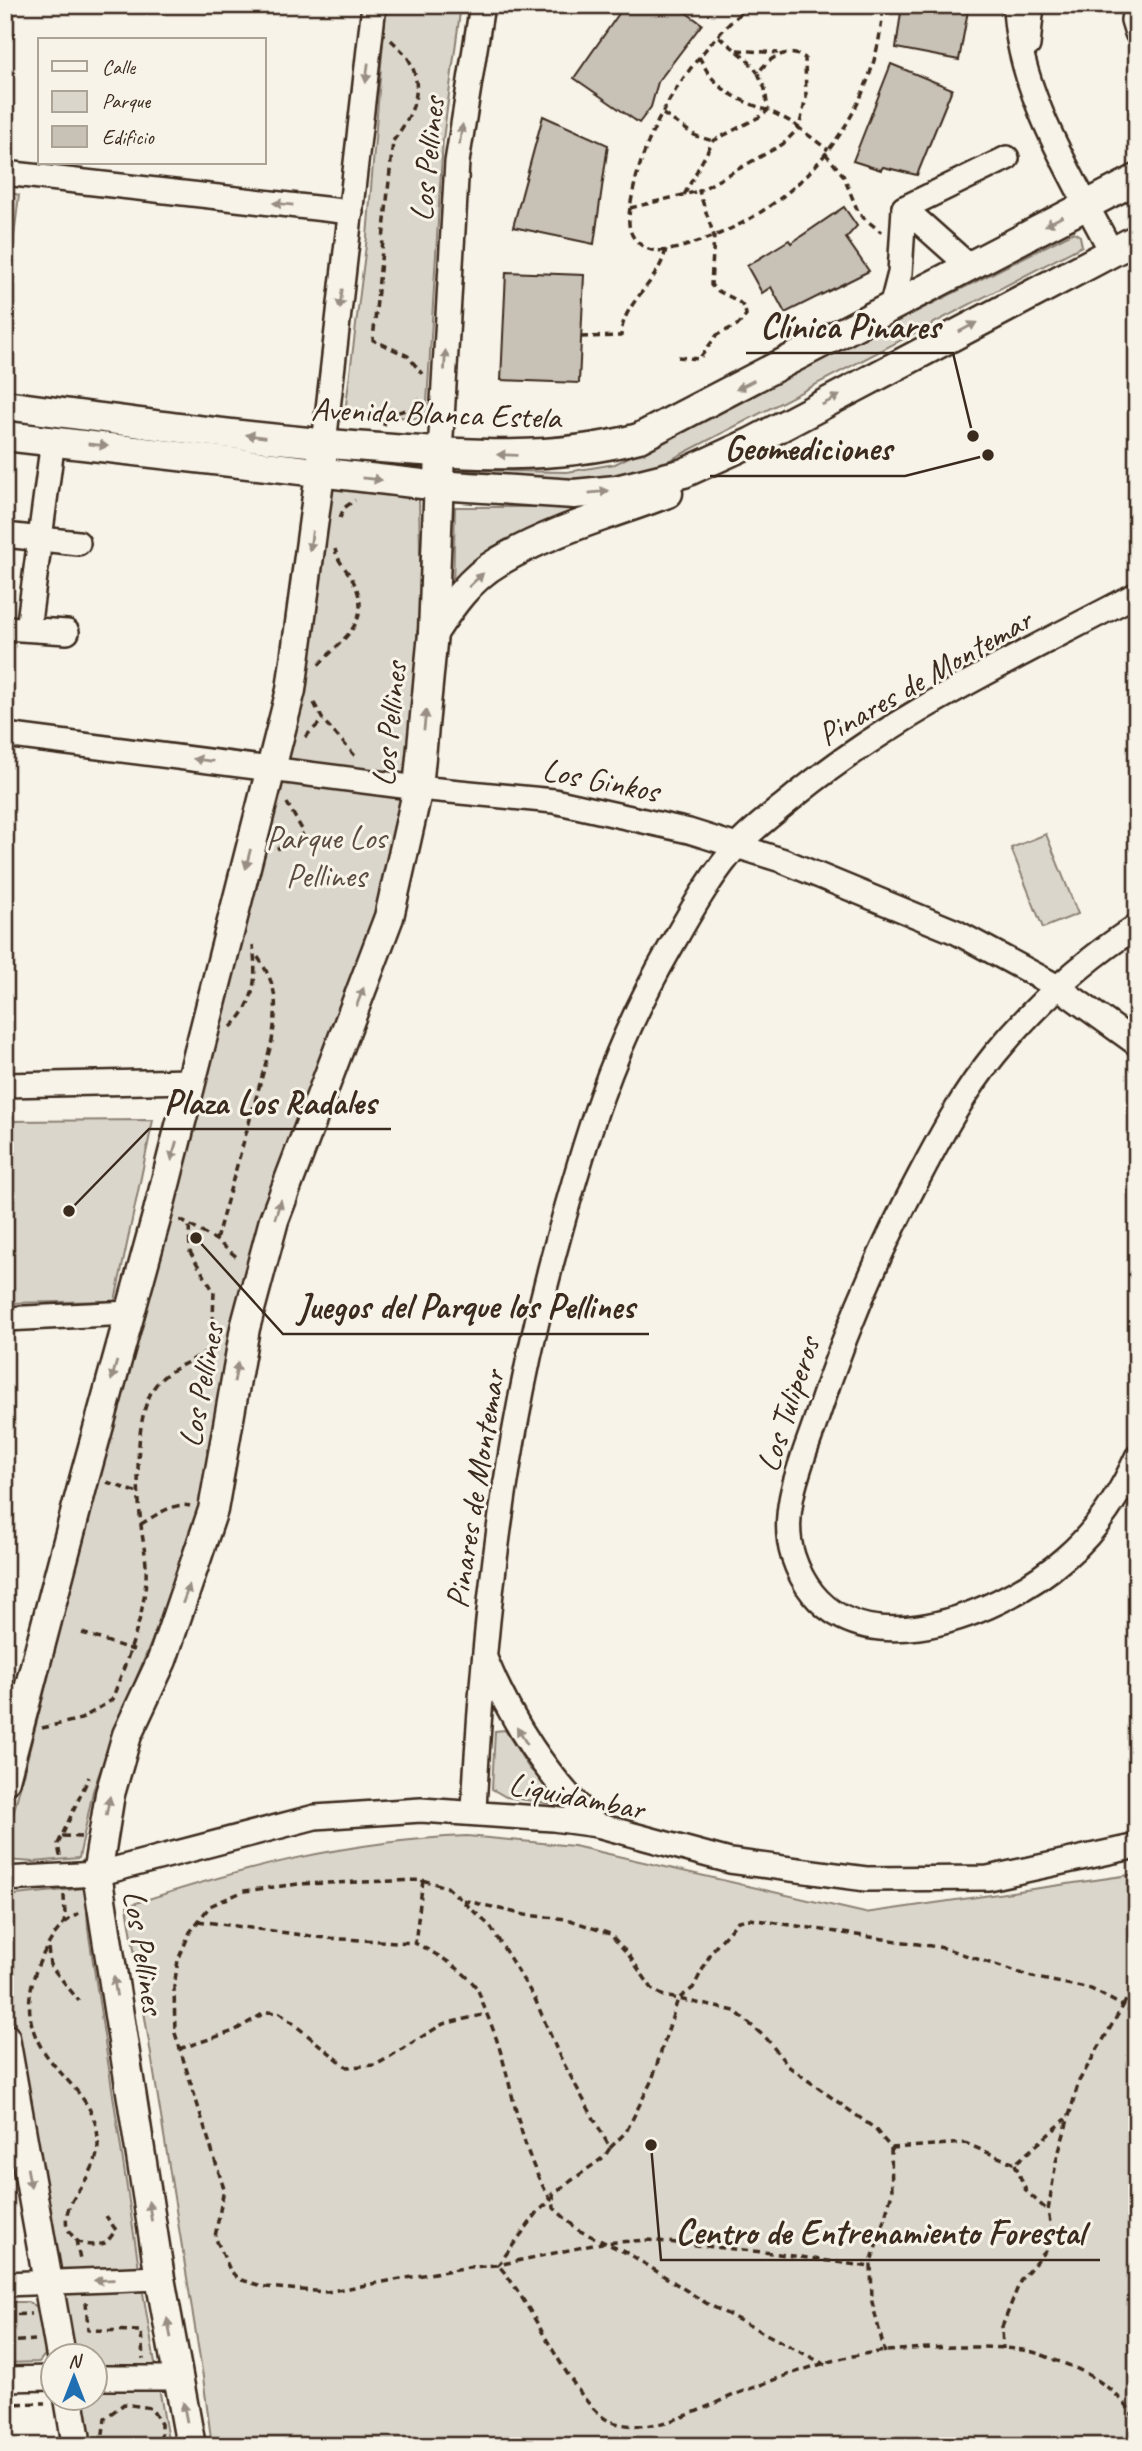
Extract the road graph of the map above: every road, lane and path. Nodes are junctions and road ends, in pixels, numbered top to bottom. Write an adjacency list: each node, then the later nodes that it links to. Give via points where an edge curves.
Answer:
1 (374, 5): 29 (street, Los Pellines, one-way to 29)
2 (482, 5): 46 (street, Los Pellines, one-way to 2, via 457,162)
3 (749, 5): 10 (path)
4 (883, 5): 20 (path, via 881,32 867,79 848,122)
5 (1014, 5): 15 (street, via 1019,51)
6 (1032, 5): 15 (street)
7 (1136, 5): 8 (street, via 1133,20)
8 (1137, 33)
9 (389, 35): 39 (path, via 409,60 416,97 412,116 393,141 373,340 408,356)
10 (719, 37): 11 (path); 13 (path)
11 (735, 50): 12 (path); 14 (path)
12 (780, 54): 14 (path); 18 (path, via 805,58 806,99)
13 (699, 57): 16 (path, via 721,87); 17 (path)
14 (758, 73): 16 (path)
15 (1029, 76): 26 (street)
16 (768, 110): 18 (path); 19 (path)
17 (662, 114): 19 (path, via 696,136); 27 (path, via 644,151)
18 (799, 128): 20 (path); 24 (path, via 783,144)
19 (713, 141): 25 (path)
20 (827, 152): 30 (path, via 843,174 865,222 880,232); 31 (path, via 787,194)
21 (1007, 158): 28 (street)
22 (5, 173): 29 (street, one-way to 22)
23 (1137, 179): 26 (main road, Avenida Blanca Estela)
24 (699, 191): 25 (path); 31 (path)
25 (684, 195): 27 (path)
26 (1087, 204): 34 (street); 35 (main road, Avenida Blanca Estela, one-way to 35)
27 (630, 208): 33 (path, via 627,221 632,234 645,247)
28 (904, 208): 30 (street); 35 (street)
29 (351, 212): 44 (street, Los Pellines, one-way to 44)
30 (901, 235): 36 (street, via 900,273)
31 (714, 236): 33 (path); 38 (path, via 711,285 740,301 746,315 717,335 699,359)
32 (1137, 239): 34 (main road, Avenida Blanca Estela)
33 (666, 249): 37 (path, via 651,283 628,309 621,336)
34 (1111, 251): 47 (main road, Avenida Blanca Estela, one-way to 34)
35 (969, 266): 36 (main road, Avenida Blanca Estela)
36 (891, 308): 46 (main road, Avenida Blanca Estela, one-way to 46, via 639,438 569,453)
37 (581, 337)
38 (678, 358)
39 (428, 381)
40 (424, 390): 45 (path, via 416,407 385,416)
41 (5, 405): 44 (main road, Avenida Blanca Estela, one-way to 41)
42 (5, 436): 43 (main road, Avenida Blanca Estela)
43 (53, 440): 48 (main road, Avenida Blanca Estela, one-way to 48); 53 (street)
44 (324, 444): 45 (main road, Avenida Blanca Estela); 48 (main road, Los Pellines)
45 (383, 448): 46 (main road, Avenida Blanca Estela)
46 (440, 453): 50 (main road, Los Pellines)
47 (703, 465): 50 (main road, Avenida Blanca Estela, one-way to 47, via 574,494 616,490); 60 (main road, one-way to 47, via 454,602 497,562 668,493)
48 (320, 473): 49 (main road, Avenida Blanca Estela, one-way to 49); 64 (main road, Los Pellines, one-way to 64, via 291,691)
49 (382, 480): 50 (main road, Avenida Blanca Estela); 51 (path, via 344,508)
50 (439, 485): 60 (main road, Los Pellines)
51 (336, 527)
52 (5, 535): 53 (street)
53 (43, 539): 55 (street); 58 (street)
54 (334, 542): 61 (path, via 338,562 362,600 348,639 319,663)
55 (78, 543)
56 (1137, 594): 67 (street, Pinares de Montemar, via 900,721 816,779)
57 (5, 628): 58 (street)
58 (28, 629): 59 (street)
59 (67, 632)
60 (433, 633): 66 (main road, Los Pellines, one-way to 60)
61 (315, 673)
62 (313, 693): 65 (path, via 323,720)
63 (5, 735): 64 (street, Los Ginkos, one-way to 63)
64 (271, 768): 65 (street, Los Ginkos); 72 (main road, Los Pellines, one-way to 72)
65 (380, 783): 66 (street, Los Ginkos)
66 (418, 788): 67 (street, Los Ginkos, via 599,809); 77 (main road, Los Pellines, one-way to 66, via 288,1177 389,917)
67 (738, 845): 70 (street, Los Ginkos, via 956,932); 87 (street, Pinares de Montemar, via 653,977 586,1134 531,1339 492,1560)
68 (1137, 926): 70 (street, Los Tuliperos)
69 (254, 951): 76 (path, via 273,984 276,1014)
70 (1058, 987): 71 (street, Los Ginkos); 80 (street, Los Tuliperos, via 1016,1030 968,1091 881,1249 837,1353 801,1465 788,1520 792,1553 818,1598 847,1619 898,1631 952,1619 1025,1587 1065,1559 1113,1504)
71 (1137, 1044)
72 (191, 1081): 73 (street); 74 (main road, Los Pellines, one-way to 74)
73 (5, 1085)
74 (158, 1212): 75 (path); 78 (main road, Los Pellines)
75 (189, 1223): 76 (path); 82 (path, via 190,1252 214,1292 212,1346 199,1359 162,1376 152,1391 142,1422)
76 (216, 1240): 77 (path)
77 (259, 1275): 83 (main road, Los Pellines, one-way to 77)
78 (130, 1313): 79 (street); 81 (main road, Los Pellines, one-way to 81)
79 (5, 1319)
80 (1137, 1457)
81 (85, 1476): 82 (path); 89 (main road, Los Pellines)
82 (141, 1494): 84 (path)
83 (213, 1510): 84 (path, via 183,1504); 88 (main road, Los Pellines, one-way to 83)
84 (141, 1524): 86 (path, via 146,1576 143,1608)
85 (82, 1633): 86 (path)
86 (130, 1649): 88 (path); 89 (path, via 112,1700 81,1718)
87 (484, 1655): 91 (street, Pinares de Montemar); 92 (street, Pinares de Montemar, one-way to 87, via 552,1778 522,1736)
88 (162, 1660): 94 (main road, Los Pellines, one-way to 88, via 120,1757)
89 (19, 1730): 90 (main road, Los Pellines)
90 (5, 1780)
91 (474, 1811): 92 (street, Liquidambar); 94 (street, Liquidambar, via 381,1811 316,1817)
92 (597, 1825): 93 (street, Liquidambar, via 730,1861 866,1879 988,1878)
93 (1137, 1846)
94 (97, 1874): 95 (street, Liquidambar); 120 (main road, Los Pellines, one-way to 94)
95 (64, 1877): 96 (street, Liquidambar); 101 (path, via 64,1923)
96 (5, 1879)
97 (423, 1880): 98 (path, via 447,1887); 99 (path, via 325,1882 244,1891 210,1906); 100 (path)
98 (461, 1899): 103 (path, via 567,1920 610,1934 646,1985); 111 (path, via 490,1926 535,1999 559,2055)
99 (198, 1921): 100 (path, via 324,1938); 109 (path, via 178,1960 174,1987)
100 (415, 1943): 106 (path, via 445,1958 476,1987)
101 (48, 1945): 104 (path, via 50,1965); 116 (path, via 31,1983 30,2018 42,2052 92,2112 98,2143 92,2173 68,2204 66,2219 76,2240 89,2247 106,2243 116,2230)
102 (1137, 1979): 105 (path)
103 (678, 1999): 105 (path, via 693,1988 726,1932 738,1921 750,1920 944,1948 1032,1977 1091,1989); 111 (path, via 652,2080 626,2132); 112 (path, via 735,2011 788,2066 874,2128)
104 (79, 2001)
105 (1123, 2006): 107 (path); 110 (path, via 1094,2051)
106 (487, 2014): 109 (path, via 443,2024 376,2065 347,2067 281,2013 267,2012 234,2031); 114 (path, via 499,2041 524,2145)
107 (1137, 2015)
108 (5, 2038): 122 (main road, one-way to 122)
109 (179, 2049): 118 (path, via 224,2189 215,2237 221,2256 239,2280 326,2292)
110 (1067, 2117): 113 (path); 115 (path)
111 (610, 2148): 114 (path)
112 (891, 2148): 113 (path, via 965,2143); 119 (path, via 892,2193)
113 (1015, 2164): 115 (path, via 1026,2191)
114 (551, 2200): 117 (path, via 578,2230); 118 (path)
115 (1048, 2211): 129 (path, via 1051,2228 1046,2252 1021,2280 1002,2327)
116 (106, 2216)
117 (602, 2243): 118 (path); 119 (path, via 648,2240); 131 (path)
118 (498, 2265): 131 (path, via 531,2309 581,2397 608,2421 638,2428 667,2424 751,2388)
119 (871, 2267): 130 (path, via 872,2302)
120 (160, 2278): 121 (street, one-way to 121); 135 (main road, Los Pellines, one-way to 120)
121 (84, 2281): 122 (street); 134 (path, via 88,2330 141,2331)
122 (47, 2283): 123 (street); 127 (main road)
123 (5, 2284)
124 (34, 2314): 125 (path)
125 (5, 2315)
126 (5, 2342): 128 (path)
127 (50, 2342)
128 (38, 2346)
129 (1003, 2349): 130 (path); 139 (path, via 1027,2350 1084,2371)
130 (885, 2353): 131 (path)
131 (826, 2365)
132 (38, 2378): 136 (street)
133 (108, 2378): 134 (street)
134 (145, 2378): 135 (street)
135 (179, 2378): 146 (main road, Los Pellines, one-way to 135)
136 (5, 2379)
137 (38, 2402): 138 (path)
138 (5, 2404)
139 (1131, 2409): 141 (path); 142 (path)
140 (71, 2412): 143 (main road)
141 (1137, 2413)
142 (1137, 2425)
143 (77, 2446)
144 (105, 2446): 145 (path, via 105,2418 124,2404 151,2408 161,2424)
145 (161, 2446)
146 (191, 2446)

